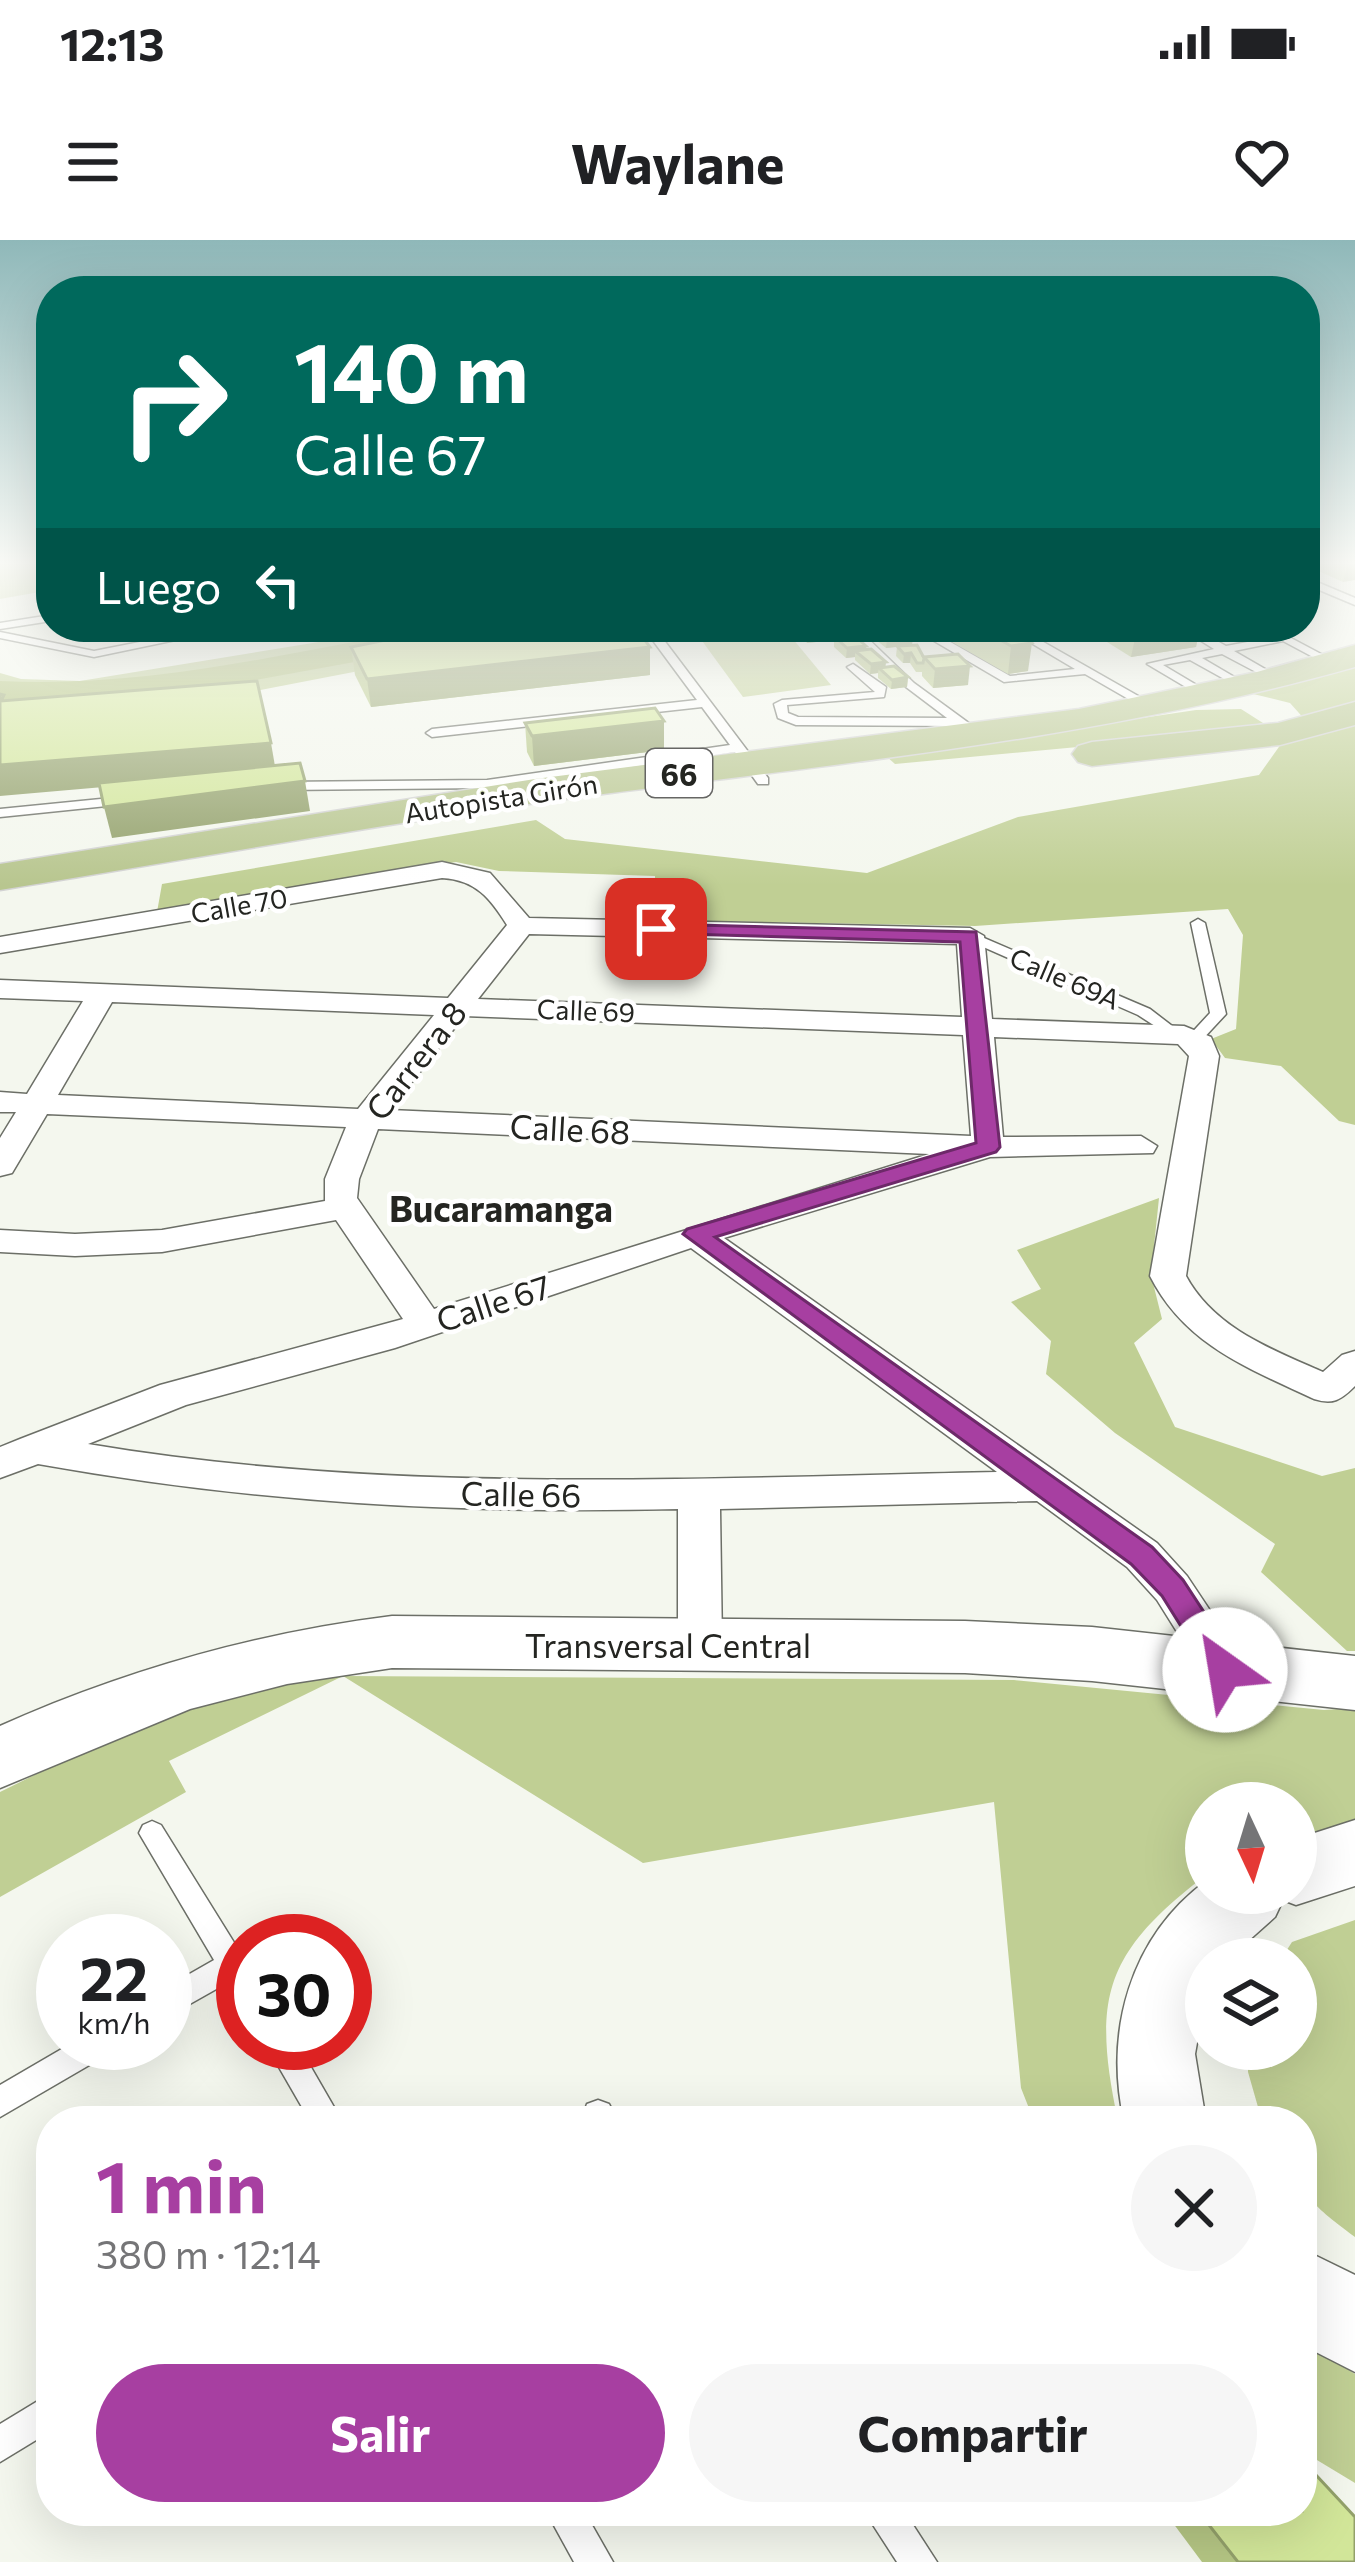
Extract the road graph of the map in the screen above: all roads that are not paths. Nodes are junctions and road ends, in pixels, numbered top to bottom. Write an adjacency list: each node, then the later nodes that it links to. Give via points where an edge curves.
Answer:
1 (678, 668): 12 (lane)
2 (856, 668): 15 (lane, via 880,695 786,702 782,715)
3 (893, 668): 15 (lane)
4 (985, 668): 10 (lane, via 1018,681)
5 (1079, 668): 10 (lane)
6 (1170, 668): 11 (lane)
7 (1211, 668): 11 (lane)
8 (1233, 668): 11 (lane)
9 (1312, 668): 11 (highway, Autopista Girón / 66)
10 (1083, 671): 13 (lane)
11 (1242, 687): 13 (highway, Autopista Girón / 66)
12 (704, 703): 16 (lane); 18 (lane)
13 (1148, 705): 15 (highway, Autopista Girón / 66); 17 (highway, via 1245,704 1277,721)
14 (1355, 713): 17 (highway, Autopista Girón / 66)
15 (968, 729): 18 (highway, Autopista Girón / 66)
16 (432, 733)
17 (1194, 745): 18 (highway, Autopista Girón / 66)
18 (750, 765): 19 (lane, via 487,784); 22 (highway, Autopista Girón / 66); 23 (highway, Autopista Girón / 66, via 609,797)
19 (271, 788)
20 (158, 798): 21 (lane)
21 (0, 813)
22 (0, 877)
23 (0, 896)
24 (1198, 923): 32 (lane, via 1218,1014)
25 (521, 926): 26 (street, Calle 69A); 27 (street, Calle 70, via 490,880 442,870); 30 (street, Carrera 8)
26 (970, 936): 31 (street); 32 (lane, Calle 69A)
27 (0, 946)
28 (0, 988): 29 (street, Calle 69)
29 (103, 992): 30 (street, Calle 69); 34 (street)
30 (458, 1005): 31 (street, Calle 69); 35 (street, Carrera 8)
31 (977, 1025): 32 (street, Calle 69); 37 (street)
32 (1183, 1035): 43 (street, via 1204,1056 1168,1276 1175,1295 1229,1341)
33 (0, 1102): 34 (street, Calle 68)
34 (37, 1104): 35 (street, Calle 68); 38 (street)
35 (366, 1119): 37 (street, Calle 68); 39 (street, Carrera 8, via 342,1179)
36 (1141, 1146): 37 (street, Calle 68)
37 (988, 1147): 40 (street, Calle 67)
38 (0, 1166)
39 (346, 1208): 41 (street, via 141,1243); 42 (street)
40 (696, 1234): 42 (street, Calle 67); 45 (street)
41 (0, 1241)
42 (426, 1325): 44 (street, Calle 67, via 174,1395)
43 (1342, 1377)
44 (11, 1451): 46 (street, Calle 66, via 363,1491)
45 (1046, 1486): 46 (street, Calle 66); 48 (street, via 1158,1570)
46 (699, 1492): 47 (street)
47 (700, 1643): 48 (main road, Transversal Central, via 1029,1650); 50 (main road, Transversal Central, via 392,1642 317,1650 181,1681)
48 (1225, 1670): 49 (main road, Transversal Central)
49 (1355, 1683)
50 (0, 1758)
51 (152, 1832): 55 (lane)
52 (1355, 1853): 53 (main road)
53 (1317, 1865)
54 (1222, 1914): 60 (main road, via 1193,1937 1168,1979 1154,2042)
55 (216, 1938)
56 (54, 2070): 58 (lane)
57 (296, 2070): 59 (lane)
58 (0, 2102)
59 (318, 2106)
60 (1163, 2106)
61 (1317, 2303): 62 (main road)
62 (1355, 2327)
63 (36, 2420): 64 (lane)
64 (0, 2445)
65 (573, 2526): 67 (lane)
66 (893, 2526): 68 (lane)
67 (595, 2562)
68 (919, 2562)

